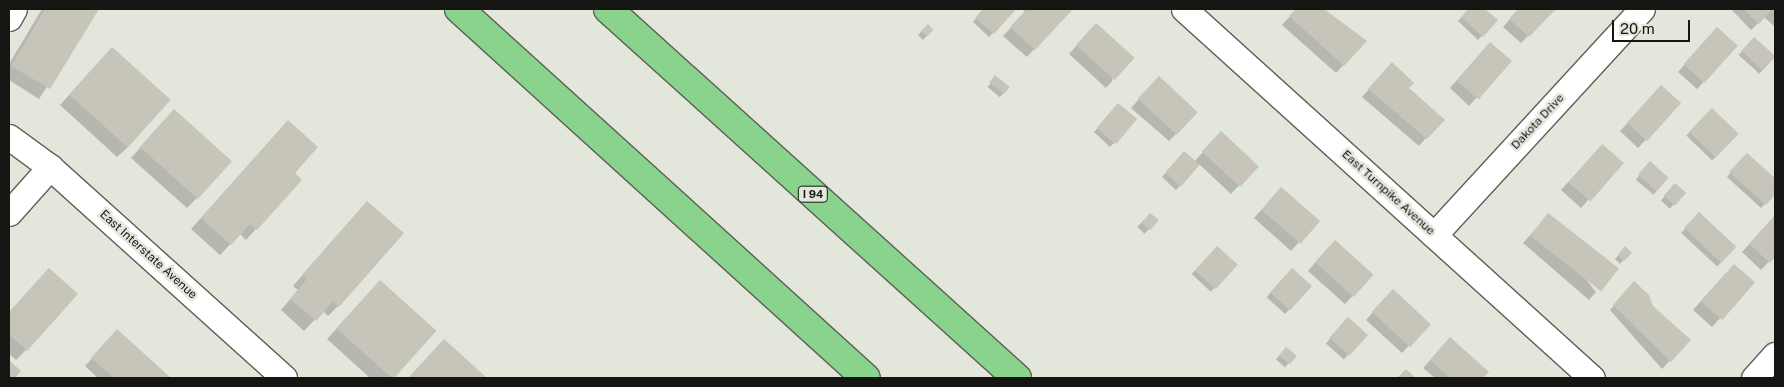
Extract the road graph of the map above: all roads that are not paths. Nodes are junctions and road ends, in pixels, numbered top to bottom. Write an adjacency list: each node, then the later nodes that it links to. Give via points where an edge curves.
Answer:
1 (14, 9): 6 (street)
2 (459, 9): 13 (highway)
3 (608, 9): 14 (highway, I 94)
4 (1642, 9): 10 (street, Dakota Drive)
5 (1192, 11): 10 (street, East Turnpike Avenue)
6 (9, 18)
7 (9, 136): 8 (street, East Interstate Avenue)
8 (50, 167): 9 (street); 12 (street, East Interstate Avenue)
9 (9, 213)
10 (1434, 235): 15 (street, East Turnpike Avenue)
11 (1775, 355): 16 (street)
12 (284, 378)
13 (866, 378)
14 (1017, 378)
15 (1592, 378)
16 (1754, 378)

